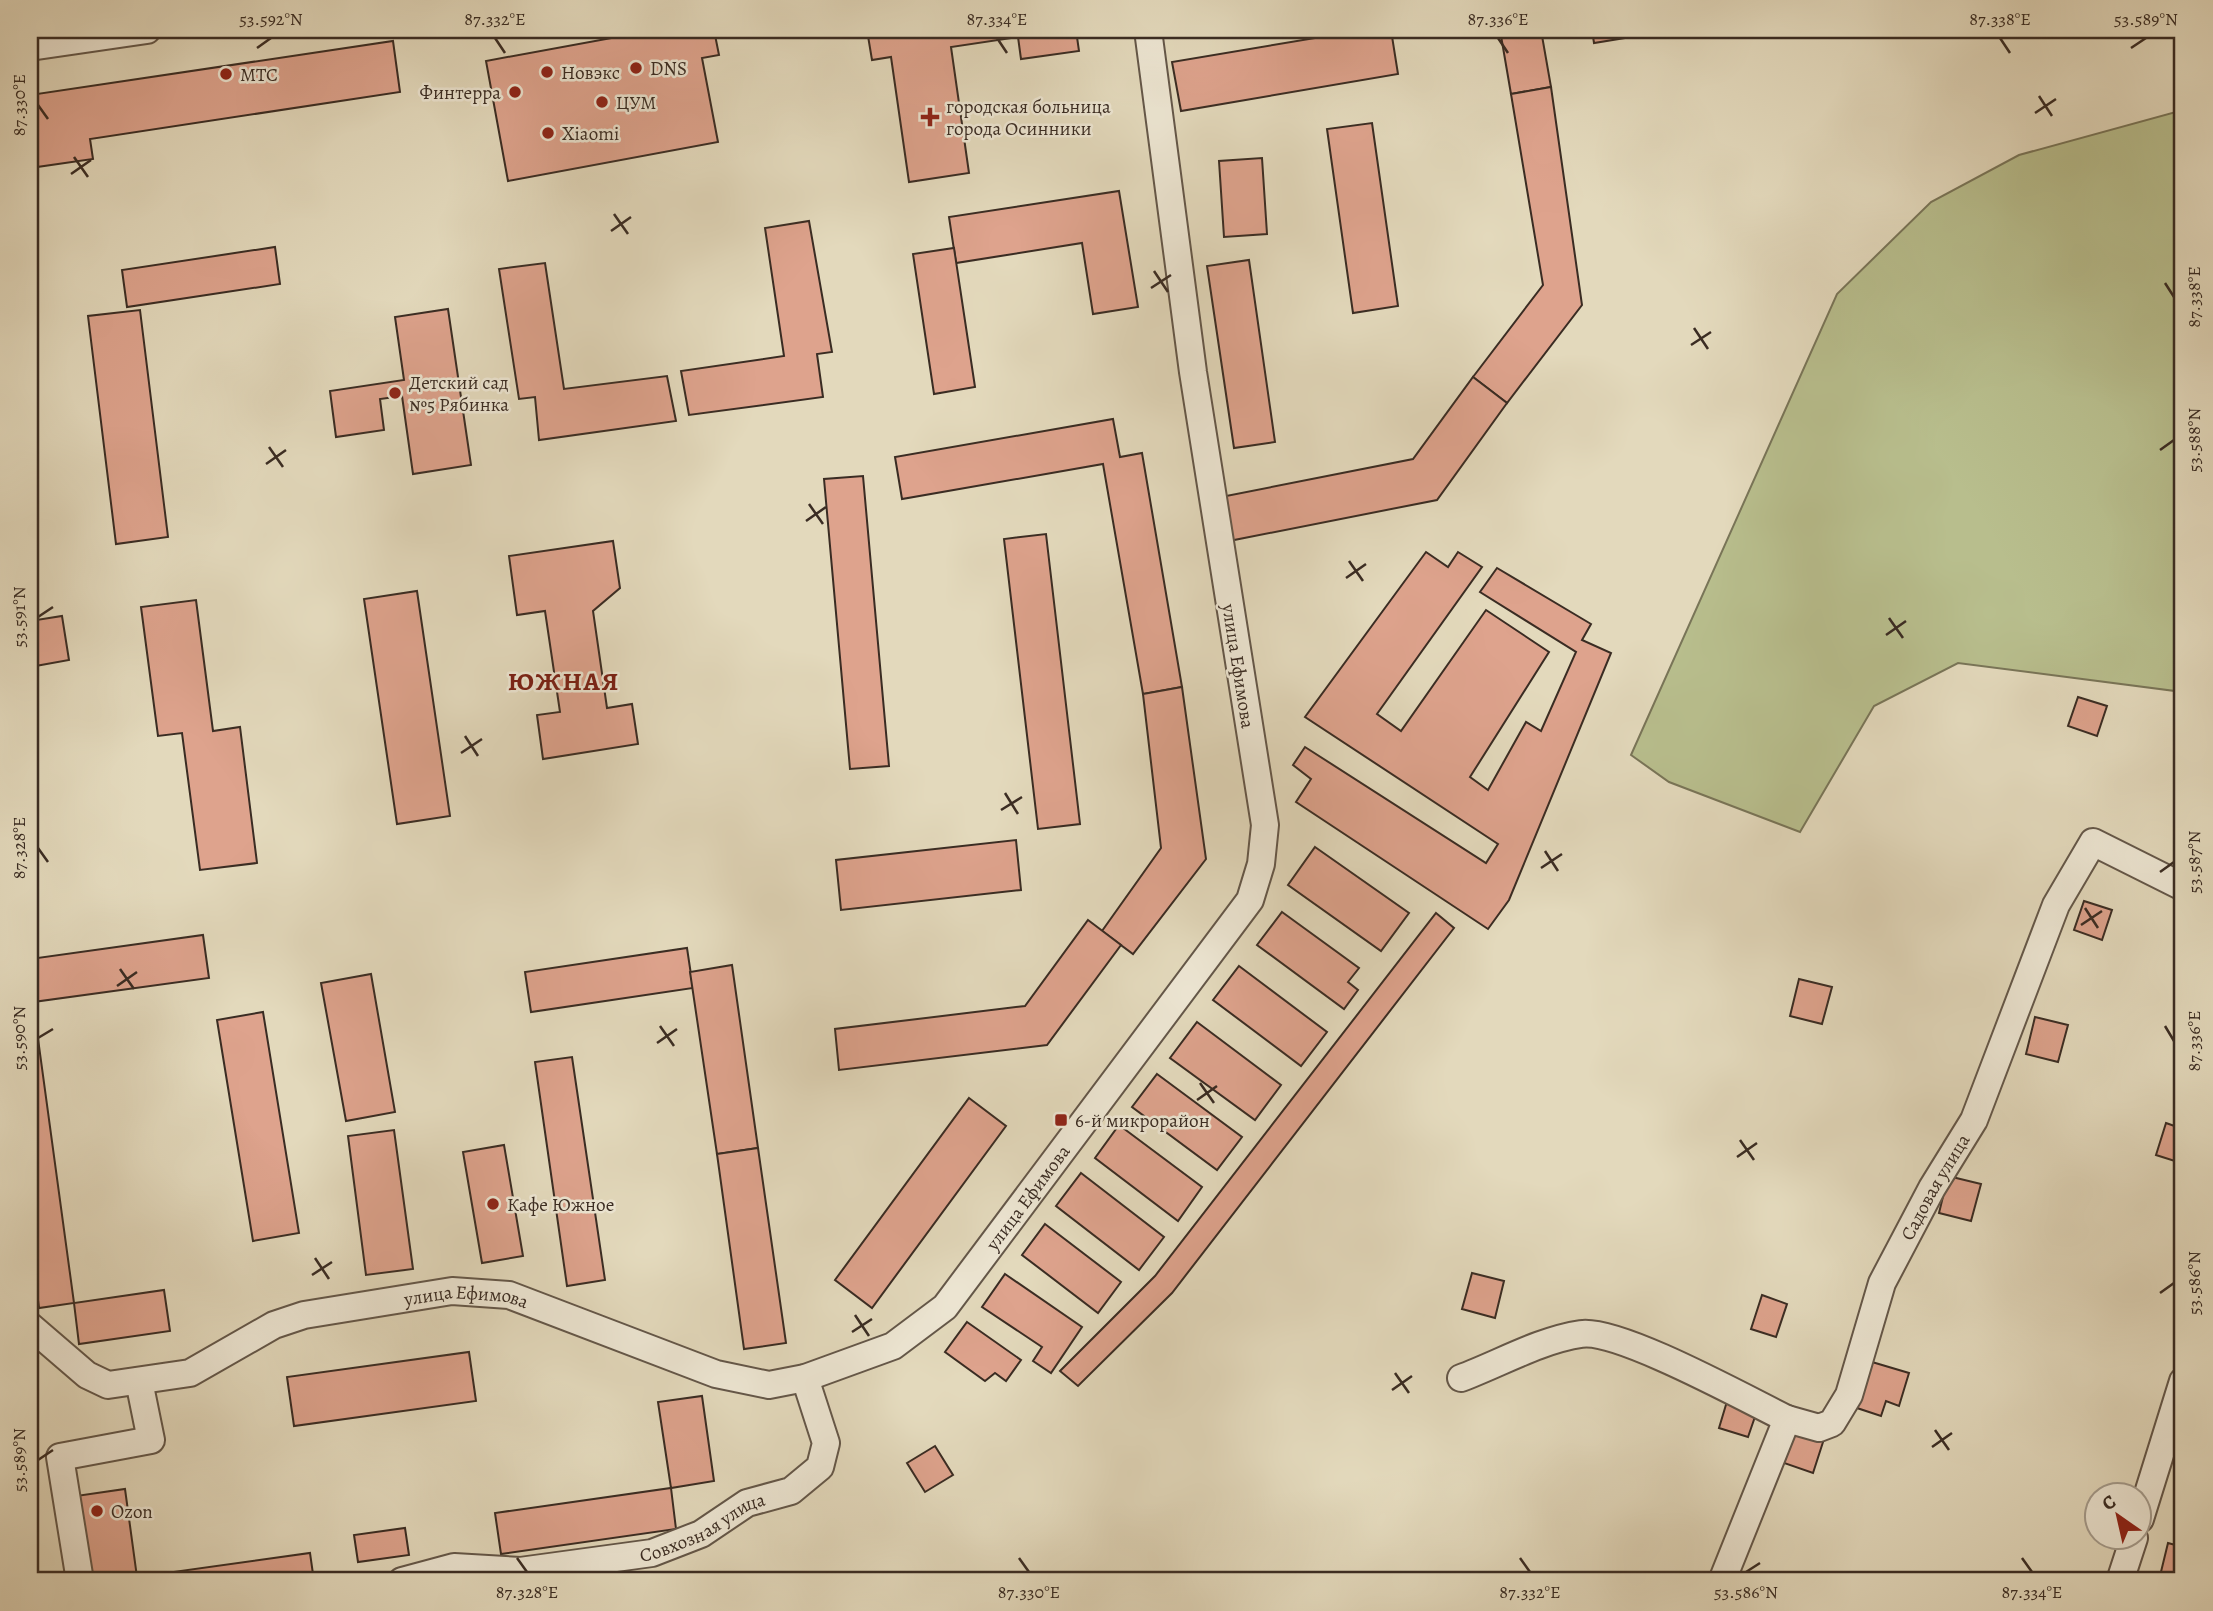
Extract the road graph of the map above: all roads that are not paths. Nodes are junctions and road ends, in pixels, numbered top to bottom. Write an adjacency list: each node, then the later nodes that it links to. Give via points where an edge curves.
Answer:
1 (147, 30): 3 (street)
2 (1148, 30): 6 (street, улица Ефимова, via 1193,372 1265,825 1261,864 1250,900 945,1307 893,1346)
3 (30, 47)
4 (2183, 887): 10 (street, Садовая улица, via 2094,842 2056,905 1974,1119 1882,1283 1849,1395 1832,1423 1819,1427)
5 (30, 1326): 8 (street, улица Ефимова, via 87,1375 108,1385)
6 (805, 1378): 8 (street, улица Ефимова, via 769,1385 716,1374 509,1295 452,1291 304,1315 274,1325 190,1373); 14 (street, Совхозная улица, via 825,1443 820,1467 791,1491 747,1503 701,1534 652,1553 520,1571 454,1567)
7 (1461, 1378): 10 (street, via 1583,1333 1669,1361)
8 (139, 1381): 13 (street, via 151,1440 61,1457)
9 (2183, 1381): 11 (street)
10 (1787, 1419): 15 (street)
11 (2152, 1482)
12 (2129, 1552): 16 (street)
13 (79, 1581)
14 (402, 1581)
15 (1722, 1581)
16 (2120, 1581)

